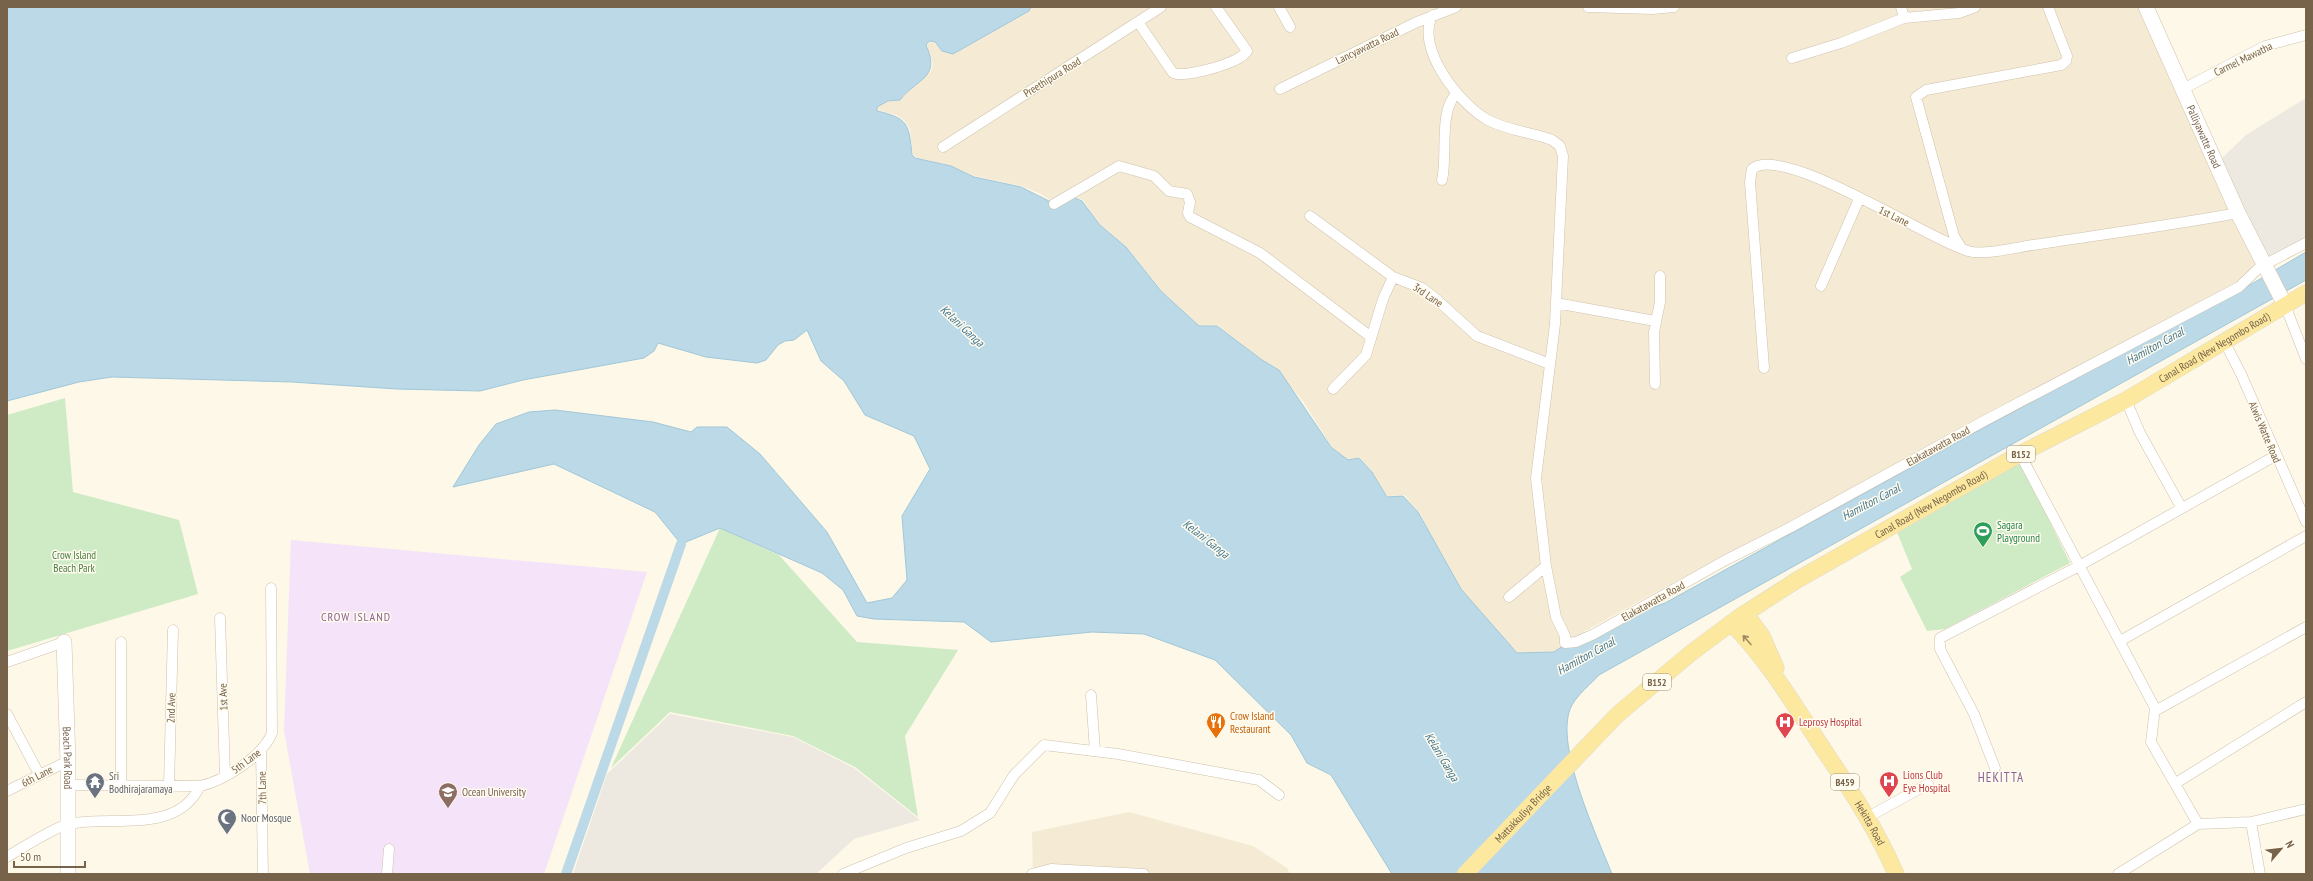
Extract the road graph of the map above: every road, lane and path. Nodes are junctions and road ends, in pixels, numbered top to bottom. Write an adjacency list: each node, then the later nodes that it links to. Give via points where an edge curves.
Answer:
1 (1161, 7): 15 (street, Preethipura Road)
2 (1216, 7): 15 (street, via 1247,52 1222,65 1181,75 1173,73)
3 (1279, 7): 16 (street)
4 (1456, 7): 13 (street, Lancyawatta Road)
5 (1588, 7): 11 (street)
6 (1674, 7): 12 (street)
7 (1901, 7): 14 (street)
8 (1975, 7): 14 (street, via 1959,13)
9 (2048, 7): 29 (street, via 2067,56 2061,65 1926,90 1916,97 1954,236)
10 (2146, 7): 20 (street, Palliyawatte Road)
11 (1610, 8): 12 (street)
12 (1652, 8)
13 (1438, 11): 19 (street, Lancyawatta Road); 21 (street, via 1429,23 1432,50)
14 (1904, 18): 18 (street, via 1841,43)
15 (1138, 22): 22 (street, Preethipura Road)
16 (1290, 27)
17 (2306, 35): 20 (street, Carmel Mawatha, via 2265,46)
18 (1792, 58)
19 (1280, 89)
20 (2183, 89): 26 (street, Palliyawatte Road)
21 (1457, 93): 23 (street, via 1451,100 1448,111); 35 (street, via 1488,120 1552,140 1558,143 1562,151)
22 (943, 147)
23 (1442, 180)
24 (1859, 199): 29 (street, 1st Lane); 33 (street); 42 (street, 1st Lane, via 1840,187 1788,166 1762,165 1752,169 1750,182)
25 (1054, 204): 38 (street, via 1119,166 1154,176 1165,189 1186,194 1190,202 1190,217 1260,253)
26 (2238, 213): 29 (street, 1st Lane, via 2159,228 1990,251 1973,252); 30 (street, Palliyawatte Road)
27 (1310, 216): 32 (street, 3rd Lane)
28 (2306, 243): 30 (street, Elakatawatta Road)
29 (1962, 248)
30 (2265, 264): 36 (street, Palliyawatte Road); 51 (street, Elakatawatta Road, via 2239,287 1984,421 1576,642 1565,643 1565,636 1556,617)
31 (1660, 276): 37 (street, via 1660,302)
32 (1393, 277): 38 (street); 41 (street, 3rd Lane, via 1422,288 1476,336)
33 (1821, 286)
34 (2306, 293): 36 (main road, Canal Road (New Negombo Road) / B152)
35 (1556, 303): 37 (street); 41 (street)
36 (2285, 305): 39 (main road, Canal Road (New Negombo Road) / B152); 40 (street)
37 (1655, 321): 43 (street)
38 (1371, 337): 44 (street, via 1362,361)
39 (2224, 341): 45 (main road, Canal Road (New Negombo Road) / B152); 47 (street, Alwis Watte Road, via 2241,374)
40 (2306, 359)
41 (1550, 364): 51 (street, via 1536,478)
42 (1764, 368)
43 (1655, 384)
44 (1333, 389)
45 (2126, 400): 46 (main road, Canal Road (New Negombo Road) / B152); 48 (street, via 2140,433)
46 (2020, 454): 52 (street); 55 (main road, Canal Road (New Negombo Road) / B152, via 1797,580)
47 (2275, 456): 48 (street); 49 (street, Alwis Watte Road)
48 (2181, 507): 52 (street)
49 (2306, 522)
50 (2306, 536): 60 (street)
51 (1546, 566): 54 (street)
52 (2079, 566): 60 (street); 73 (street, via 1940,638 1940,649 1974,714)
53 (270, 588): 69 (street, 5th Lane, via 272,733)
54 (1509, 597)
55 (1745, 613): 57 (main road, Canal Road (New Negombo Road) / B152); 64 (main road, Hekitta Road / B459, via 1762,636)
56 (220, 618): 75 (street, 1st Ave)
57 (1731, 623): 64 (main road, Hekitta Road / B459, one-way to 57, via 1752,646); 71 (main road, Canal Road (New Negombo Road) / B152, via 1633,700)
58 (2306, 627): 67 (street)
59 (173, 630): 80 (street, 2nd Ave)
60 (2120, 641): 67 (street)
61 (64, 642): 63 (street); 72 (street, Beach Park Road)
62 (120, 642): 79 (street)
63 (7, 662)
64 (1787, 693): 85 (main road, Hekitta Road / B459)
65 (1091, 695): 70 (street)
66 (2306, 702): 76 (street)
67 (2155, 711): 76 (street, via 2151,742)
68 (7, 714): 74 (street)
69 (261, 750): 75 (street, 5th Lane); 92 (street, 7th Lane)
70 (1095, 751): 83 (street, via 1259,780); 94 (street, via 1044,745 1014,775 990,813 961,831 906,848)
71 (1580, 752): 97 (main road, Mattakkuliya Bridge / B152)
72 (68, 761): 74 (street, 6th Lane); 78 (street, Beach Park Road)
73 (1995, 768)
74 (39, 774): 82 (street, 6th Lane)
75 (225, 776): 81 (street, 5th Lane, via 213,783)
76 (2176, 783): 88 (street)
77 (1928, 784): 85 (street)
78 (68, 785): 79 (street, 5th Lane); 87 (street, Beach Park Road)
79 (121, 786): 80 (street, 5th Lane)
80 (169, 786): 81 (street, 5th Lane)
81 (200, 786): 87 (street, via 189,802 170,813 145,820)
82 (7, 791)
83 (1279, 795)
84 (2306, 809): 86 (street)
85 (1868, 817): 98 (main road, Hekitta Road / B459)
86 (2251, 822): 88 (street); 100 (street)
87 (68, 824): 90 (street); 91 (street, Beach Park Road)
88 (2198, 824): 99 (street)
89 (389, 849): 93 (street)
90 (8, 853)
91 (68, 874)
92 (263, 874)
93 (387, 874)
94 (843, 874)
95 (1032, 874): 96 (street, via 1051,869)
96 (1144, 874)
97 (1466, 874)
98 (1896, 874)
99 (2118, 874)
100 (2260, 874)

